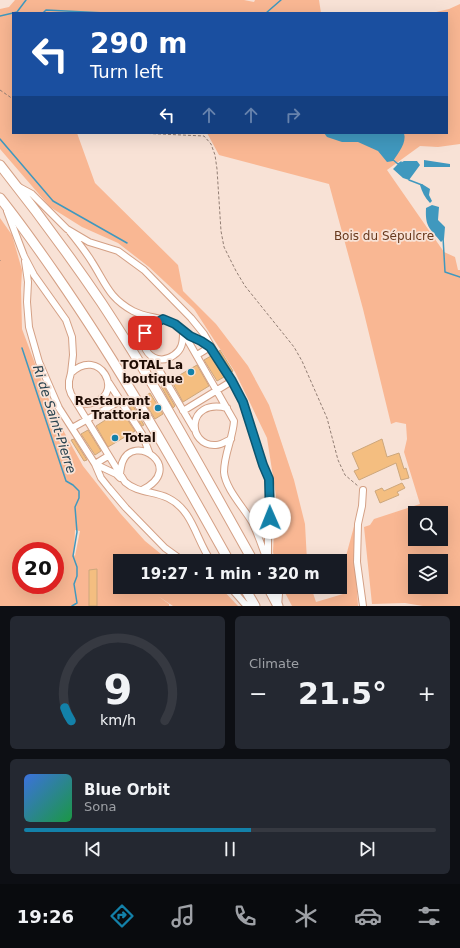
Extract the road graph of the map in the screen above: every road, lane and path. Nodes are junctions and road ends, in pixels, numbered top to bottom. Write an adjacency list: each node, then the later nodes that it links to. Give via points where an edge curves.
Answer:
1 (0, 90): 2 (path)
2 (12, 99)
3 (160, 134): 32 (path, via 204,136 211,144 217,169 224,246 245,286 294,347 302,361 327,418 338,460 345,475)
4 (0, 165): 5 (highway)
5 (18, 187): 7 (street, via 32,194); 36 (highway, via 105,308 174,420)
6 (2, 200): 8 (street); 35 (highway, via 84,315 155,430)
7 (67, 229): 9 (street, via 89,257 112,295 135,312); 11 (street, via 88,242 118,251 144,270 191,318 204,334)
8 (24, 256): 14 (street, via 34,275 66,320 72,337); 23 (street, via 28,282 29,327 59,408)
9 (163, 319): 10 (street); 12 (street, via 149,327 145,333 143,342)
10 (182, 330): 11 (street); 12 (street, via 182,346 173,356 164,360); 13 (street)
11 (210, 347): 13 (street); 15 (street)
12 (150, 355): 21 (street)
13 (197, 355): 17 (street)
14 (71, 373): 16 (street, via 77,367 93,365 106,374); 18 (street, via 69,388)
15 (232, 381): 17 (street); 38 (street, via 243,402 269,479)
16 (109, 382): 18 (street, via 104,396 98,401 84,404); 19 (street)
17 (217, 391): 20 (street); 21 (street)
18 (75, 400): 22 (street)
19 (120, 401): 22 (street); 26 (street, via 142,434)
20 (227, 408): 24 (street, via 211,406 205,409 197,417); 25 (street, via 234,421)
21 (183, 411): 24 (street)
22 (86, 421): 23 (street); 27 (street)
23 (72, 428): 28 (street)
24 (196, 432): 25 (street, via 210,445 218,445)
25 (231, 439): 37 (street, via 224,473 253,524)
26 (149, 452): 29 (street, via 138,450 129,454 122,463); 31 (street, via 157,460 160,469 152,485)
27 (108, 456): 28 (street); 29 (street)
28 (95, 464): 30 (street, via 116,474); 33 (street, via 101,478 126,508)
29 (120, 476): 30 (street)
30 (125, 482): 31 (street)
31 (142, 490): 34 (street, via 169,498 179,505 188,515)
32 (363, 490): 46 (street, via 358,524 357,562)
33 (173, 554)
34 (206, 554)
35 (225, 554)
36 (249, 554)
37 (265, 554)
38 (268, 554)
39 (236, 594): 43 (street)
40 (248, 594): 44 (highway)
41 (272, 594): 45 (highway)
42 (279, 594): 45 (street)
43 (248, 606)
44 (255, 606)
45 (278, 606)
46 (363, 606)

